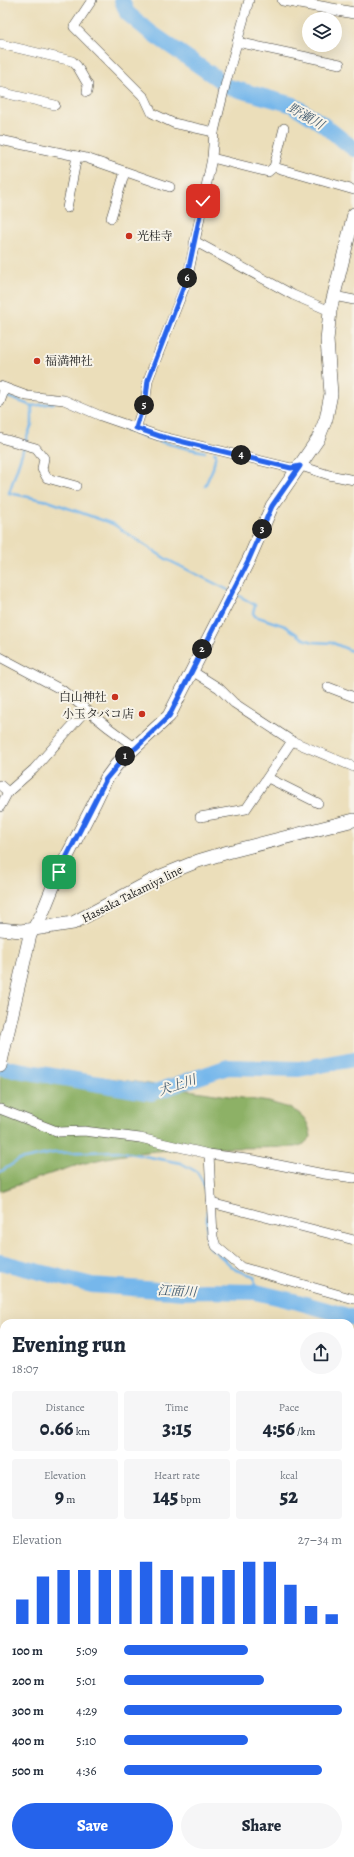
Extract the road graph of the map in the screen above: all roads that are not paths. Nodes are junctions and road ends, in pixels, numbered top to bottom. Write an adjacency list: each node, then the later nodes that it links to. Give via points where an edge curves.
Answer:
1 (92, 0): 12 (street, via 74,27 146,98 152,113 173,123)
2 (249, 0): 5 (street)
3 (283, 0): 4 (street)
4 (354, 13)
5 (237, 42): 7 (street); 12 (street)
6 (0, 44): 9 (street, via 72,61 88,84)
7 (340, 64)
8 (0, 92): 10 (street)
9 (87, 92)
10 (55, 105)
11 (284, 128): 16 (street)
12 (214, 132): 15 (street)
13 (0, 140): 14 (street)
14 (77, 156): 17 (street); 20 (street)
15 (212, 158): 16 (street, via 268,172); 23 (street)
16 (274, 167): 19 (street)
17 (125, 172): 18 (street); 22 (street)
18 (170, 187)
19 (354, 190)
20 (67, 208)
21 (354, 214): 24 (main road)
22 (111, 218)
23 (194, 243): 26 (street, via 293,296); 28 (street, via 183,293 148,380 146,397)
24 (334, 296): 25 (street); 26 (main road)
25 (354, 300)
26 (330, 311): 30 (main road, via 327,340 331,394 326,420 318,439)
27 (2, 393): 28 (street, via 64,400)
28 (136, 428): 30 (street, via 291,468)
29 (0, 438): 32 (street, via 36,448 44,458 42,469 47,478)
30 (300, 466): 31 (street); 34 (main road, via 272,506 249,559)
31 (354, 480)
32 (76, 486)
33 (0, 657): 37 (street, via 62,690)
34 (192, 671): 38 (street, via 219,688 234,703); 39 (main road, via 169,716)
35 (328, 687): 36 (street)
36 (354, 697)
37 (86, 710): 39 (street); 43 (street, via 34,769)
38 (292, 741): 40 (street); 41 (street)
39 (136, 748): 49 (main road, via 127,754 106,779)
40 (354, 767)
41 (268, 778): 44 (street); 46 (street, via 246,809)
42 (0, 785): 43 (street)
43 (8, 792): 45 (street)
44 (318, 804)
45 (0, 807)
46 (200, 818)
47 (354, 820): 49 (main road, Hassaka Takamiya line, via 198,861 161,876 73,923)
48 (0, 929): 49 (main road, Hassaka Takamiya line)
49 (33, 929): 50 (main road, via 27,943)
50 (0, 1066)
51 (0, 1109): 52 (street, via 59,1132 84,1131 140,1138)
52 (209, 1154): 53 (street); 54 (street)
53 (354, 1178)
54 (212, 1203): 55 (street); 56 (street, via 213,1237 216,1246 241,1267)
55 (354, 1240)
56 (354, 1299)

